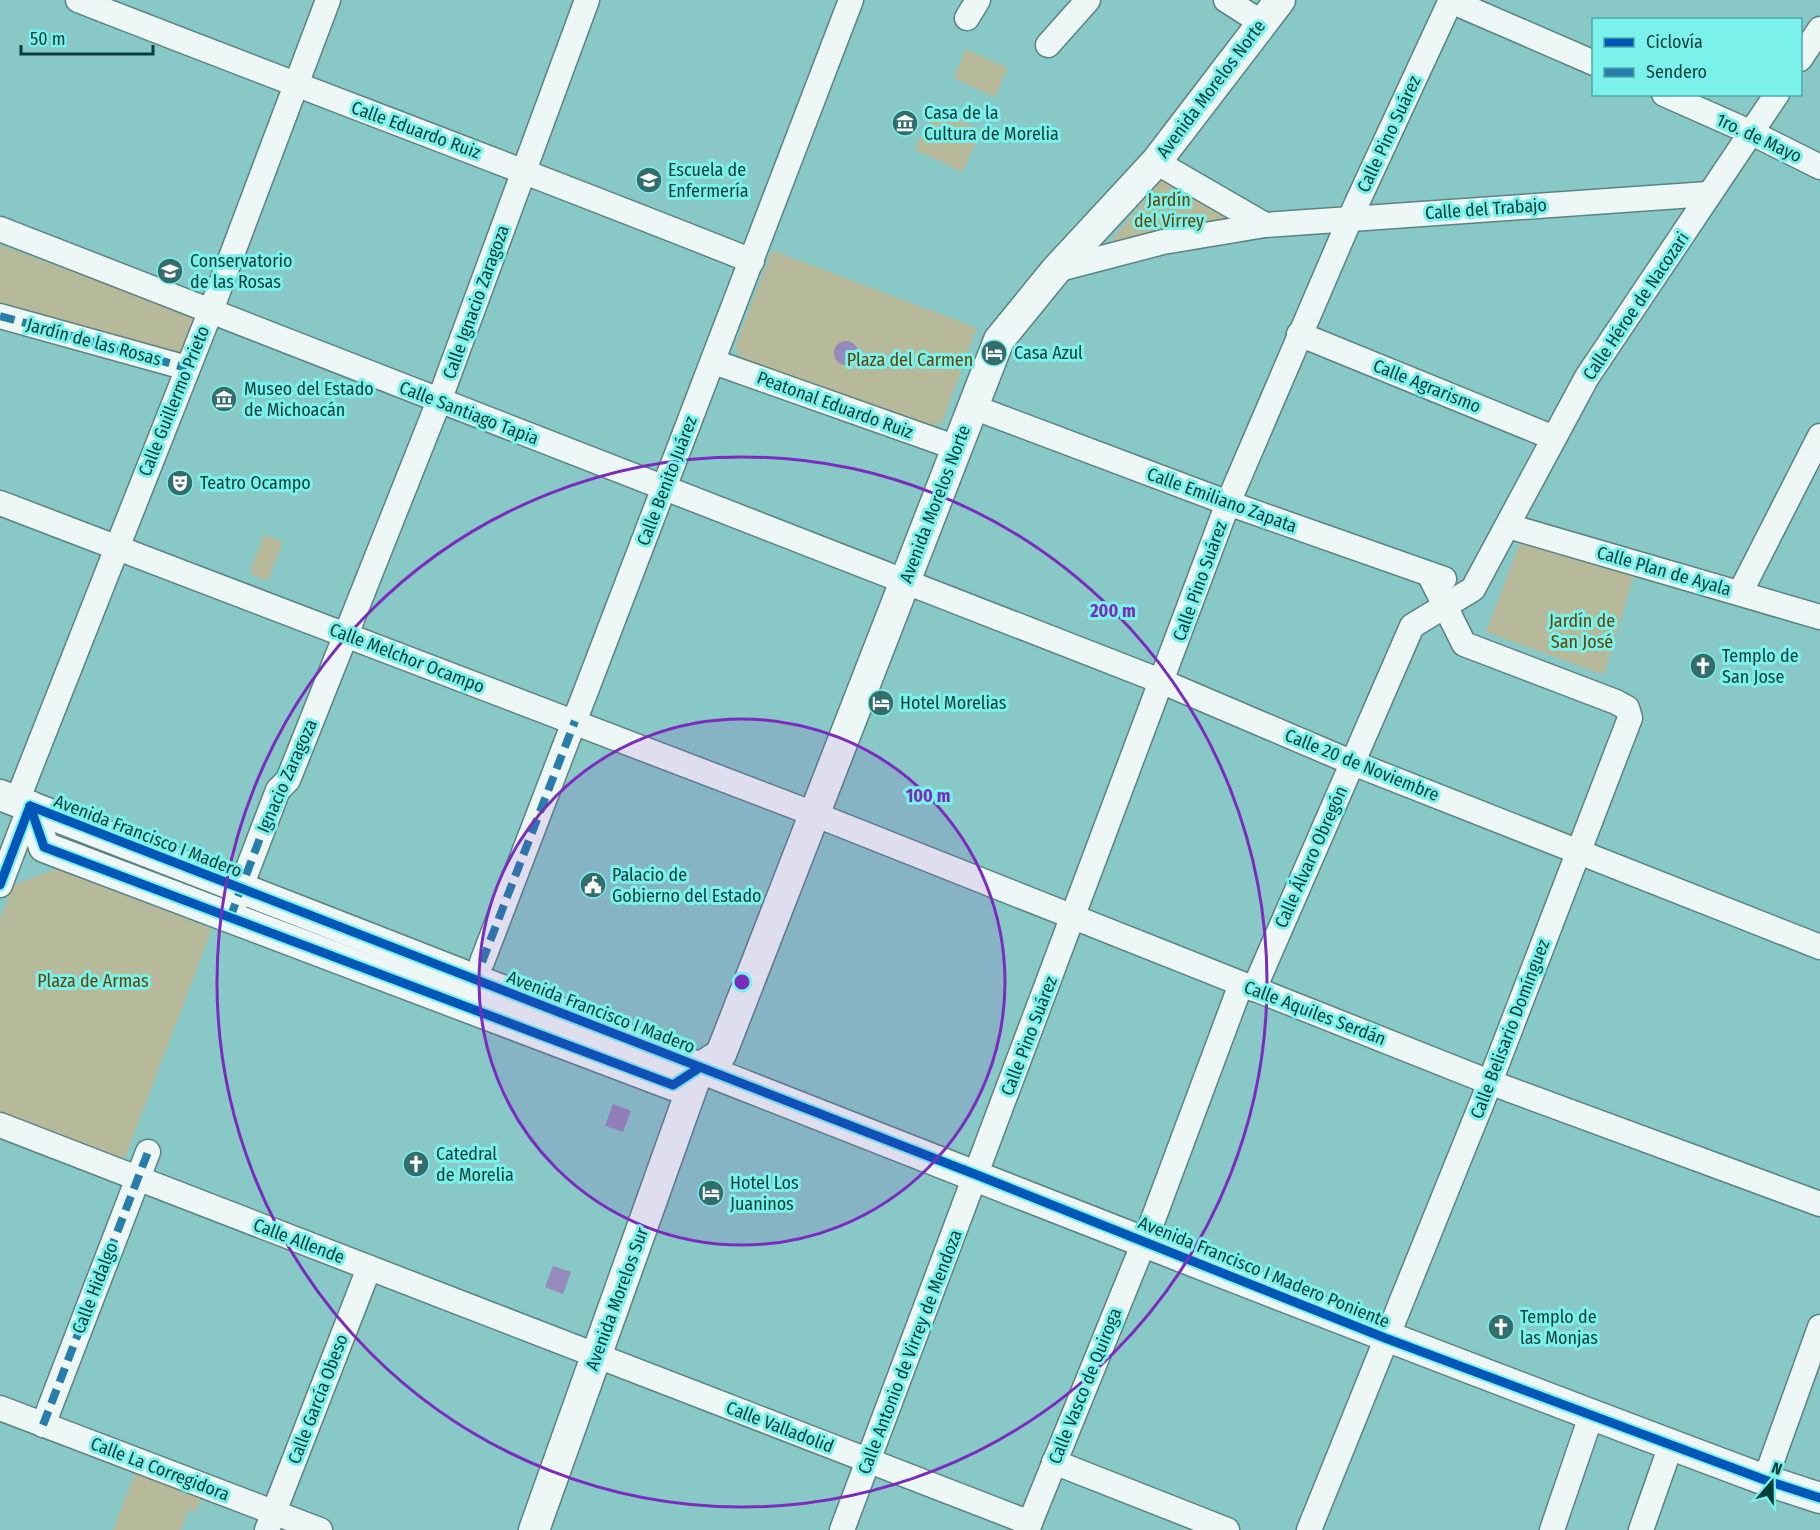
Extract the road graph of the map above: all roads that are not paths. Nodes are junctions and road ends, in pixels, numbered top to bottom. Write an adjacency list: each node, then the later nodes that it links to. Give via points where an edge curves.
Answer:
1 (78, 0): 13 (street, Calle Eduardo Ruiz)
2 (328, 0): 13 (street, Calle Guillermo Prieto)
3 (587, 0): 19 (street, Calle Ignacio Zaragoza)
4 (851, 0): 24 (street, Calle Benito Juárez)
5 (1088, 0): 10 (street)
6 (1226, 0): 8 (street)
7 (1451, 0): 12 (street); 21 (street, Calle Pino Suárez)
8 (1271, 11): 17 (main road, Avenida Morelos Norte)
9 (1820, 29): 11 (street)
10 (1048, 45)
11 (1802, 56)
12 (1592, 63)
13 (296, 85): 19 (street, Calle Eduardo Ruiz); 26 (street, Calle Guillermo Prieto)
14 (1669, 96): 16 (street, 1ro. de Mayo)
15 (1776, 96): 16 (street, Calle Héroe de Nacozari)
16 (1752, 133): 18 (street, 1ro. de Mayo); 20 (street, Calle Héroe de Nacozari)
17 (1156, 162): 22 (street); 25 (main road, Avenida Morelos Norte)
18 (1820, 167)
19 (524, 170): 24 (street, Calle Eduardo Ruiz); 31 (street, Calle Ignacio Zaragoza)
20 (1708, 194): 21 (street, Calle del Trabajo); 33 (street, Calle Héroe de Nacozari, via 1587,377)
21 (1350, 218): 22 (street, Calle del Trabajo); 28 (street, Calle Pino Suárez)
22 (1265, 225): 25 (street, Calle del Trabajo, via 1163,242)
23 (0, 229): 26 (street, Calle Santiago Tapia)
24 (752, 261): 29 (street, Calle Benito Juárez)
25 (1056, 270): 32 (main road, Avenida Morelos Norte, via 999,340)
26 (211, 311): 30 (street, Calle Guillermo Prieto); 31 (street, Calle Santiago Tapia)
27 (0, 316): 30 (street, Jardín de las Rosas)
28 (1299, 334): 33 (street, Calle Agrarismo); 38 (street, Calle Pino Suárez)
29 (714, 362): 35 (street, Peatonal Eduardo Ruiz); 36 (street, Calle Benito Juárez)
30 (187, 368): 40 (street, Calle Guillermo Prieto)
31 (439, 401): 36 (street, Calle Santiago Tapia); 47 (street, Calle Ignacio Zaragoza)
32 (972, 407): 35 (main road, Avenida Morelos Norte); 38 (street, Calle Emiliano Zapata)
33 (1554, 438): 39 (street, Calle Héroe de Nacozari)
34 (1819, 441): 44 (street)
35 (957, 448): 42 (main road, Avenida Morelos Norte)
36 (665, 488): 42 (street, Calle Santiago Tapia); 49 (street, Calle Benito Juárez)
37 (0, 503): 40 (street, Calle Melchor Ocampo)
38 (1228, 503): 41 (street, Calle Emiliano Zapata); 48 (street, Calle Pino Suárez)
39 (1508, 526): 43 (street, Calle Héroe de Nacozari); 44 (street, Calle Plan de Ayala)
40 (116, 546): 47 (street, Calle Melchor Ocampo); 51 (street, Calle Guillermo Prieto)
41 (1429, 574): 43 (street, Calle Emiliano Zapata); 45 (street)
42 (906, 581): 48 (street, Calle 20 de Noviembre); 52 (main road, Avenida Morelos Norte)
43 (1473, 589): 45 (street, Calle Álvaro Obregón)
44 (1740, 593): 46 (street, Calle Plan de Ayala)
45 (1446, 607): 50 (street, Calle Álvaro Obregón, via 1412,626); 53 (street, Calle Belisario Domínguez, via 1464,645 1627,708 1630,718)
46 (1820, 617)
47 (346, 635): 49 (street, Calle Melchor Ocampo); 55 (street, Ignacio Zaragoza, via 288,780 278,790)
48 (1163, 681): 50 (street, Calle 20 de Noviembre); 57 (street, Calle Pino Suárez)
49 (574, 721): 52 (street, Calle Melchor Ocampo); 59 (street, Calle Benito Juárez)
50 (1353, 762): 53 (street, Calle 20 de Noviembre); 60 (street, Calle Álvaro Obregón)
51 (16, 801): 54 (street, Calle Guillermo Prieto); 55 (main road, Avenida Francisco I Madero); 56 (main road, Avenida Francisco I Madero, via 44,847)
52 (814, 814): 57 (street, Calle Aquiles Serdán); 61 (main road, Avenida Morelos Norte, via 721,1054)
53 (1579, 852): 58 (street, Calle 20 de Noviembre); 62 (street, Calle Belisario Domínguez)
54 (0, 885)
55 (240, 889): 56 (street, Ignacio Zaragoza); 61 (main road, Avenida Francisco I Madero)
56 (230, 918): 61 (main road, Avenida Francisco I Madero, via 673,1085)
57 (1074, 918): 60 (street, Calle Aquiles Serdán); 65 (street, Calle Pino Suárez)
58 (1820, 947)
59 (482, 962)
60 (1247, 987): 62 (street, Calle Aquiles Serdán); 68 (street, Calle Álvaro Obregón)
61 (699, 1068): 65 (main road, Avenida Francisco I Madero Poniente); 72 (main road, Avenida Morelos Sur)
62 (1489, 1082): 67 (street, Calle Aquiles Serdán); 71 (street, Calle Belisario Domínguez)
63 (0, 1125): 66 (street, Calle Allende)
64 (148, 1152): 66 (street, Calle Hidalgo)
65 (977, 1175): 68 (main road, Avenida Francisco I Madero Poniente); 77 (street, Calle Antonio de Virrey de Mendoza)
66 (137, 1178): 69 (street, Calle Allende); 75 (street, Calle Hidalgo)
67 (1820, 1204)
68 (1144, 1242): 71 (main road, Avenida Francisco I Madero Poniente); 78 (street, Calle Vasco de Quiroga)
69 (369, 1268): 72 (street, Calle Allende); 81 (street, Calle García Obeso)
70 (1820, 1327): 79 (street)
71 (1385, 1338): 74 (main road, Avenida Francisco I Madero Poniente); 87 (street, Calle Belisario Domínguez)
72 (597, 1356): 77 (street, Calle Valladolid); 84 (main road, Avenida Morelos Sur)
73 (0, 1408): 75 (street, Calle La Corregidora)
74 (1591, 1416): 76 (main road, Avenida Francisco I Madero Poniente); 88 (street)
75 (43, 1425): 81 (street, Calle La Corregidora)
76 (1671, 1445): 79 (main road, Avenida Francisco I Madero Poniente); 89 (street)
77 (868, 1461): 82 (street, Calle Valladolid); 85 (street, Calle Antonio de Virrey de Mendoza)
78 (1054, 1462): 82 (street, Calle Vasco de Quiroga); 86 (street)
79 (1765, 1480): 80 (main road, Avenida Francisco I Madero Poniente)
80 (1820, 1498)
81 (270, 1521): 83 (street, Calle La Corregidora)
82 (1028, 1527)
83 (320, 1530)
84 (534, 1530)
85 (842, 1530)
86 (1227, 1530)
87 (1310, 1530)
88 (1551, 1530)
89 (1641, 1530)

